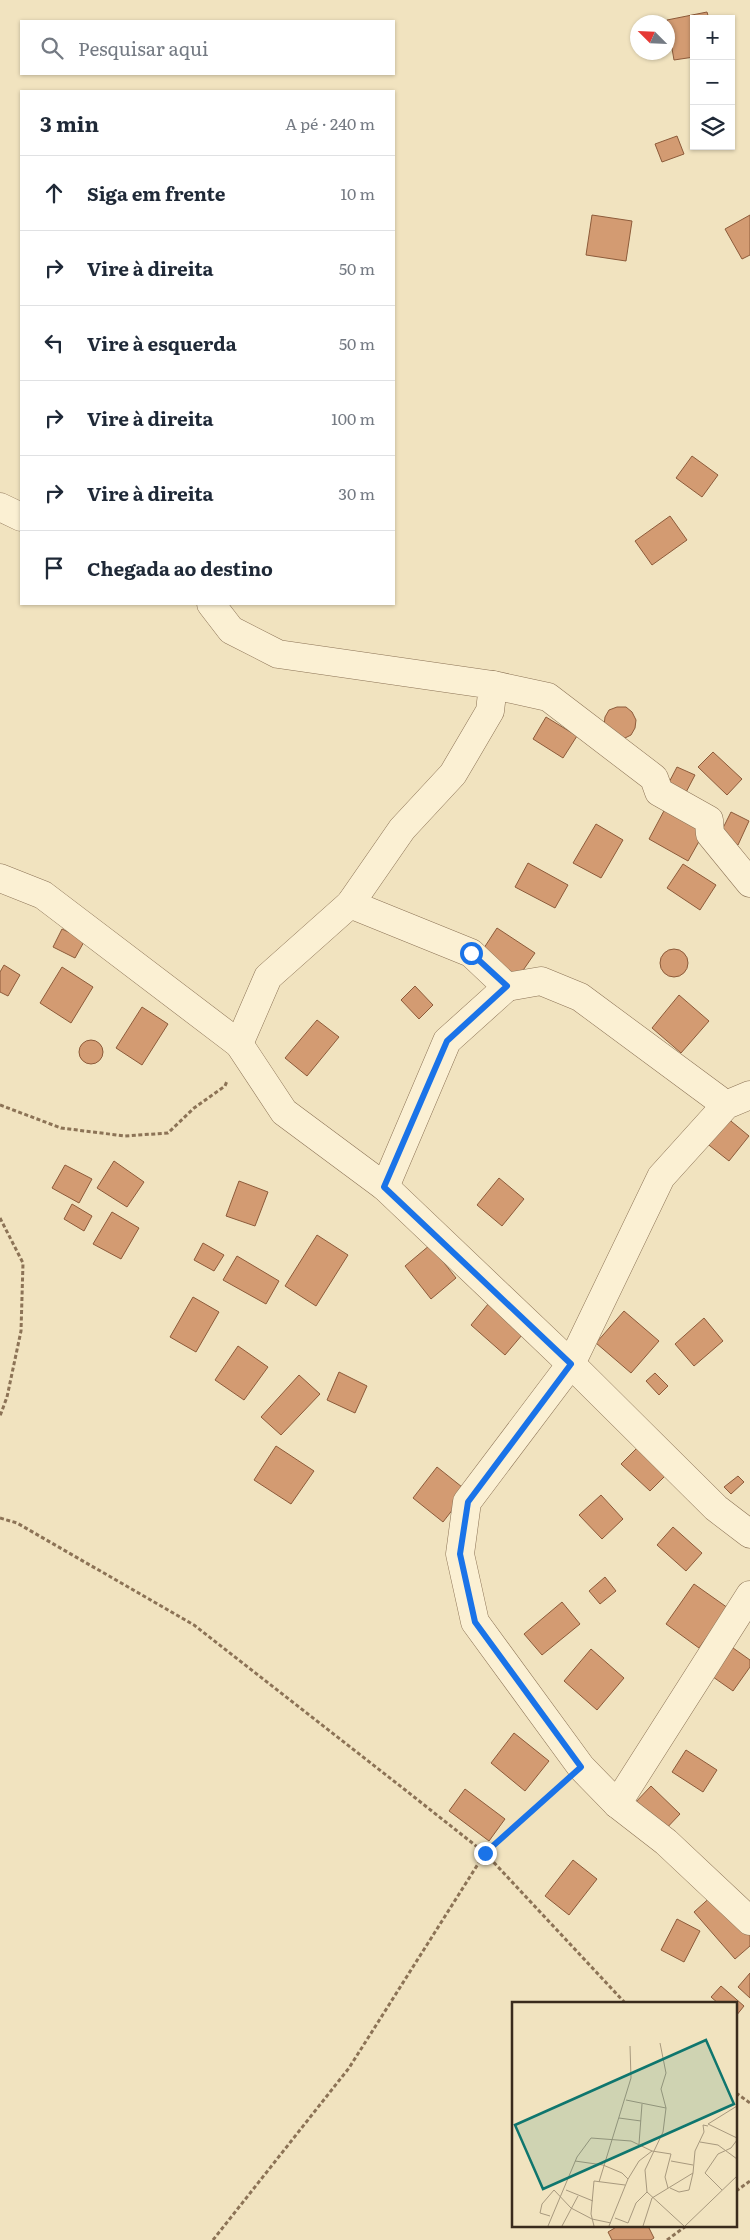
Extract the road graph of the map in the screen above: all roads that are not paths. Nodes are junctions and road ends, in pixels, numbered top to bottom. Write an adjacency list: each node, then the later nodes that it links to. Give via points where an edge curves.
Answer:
1 (0, 507): 2 (street)
2 (20, 517)
3 (212, 605): 4 (street, via 231,630 278,654)
4 (493, 685): 6 (street, via 548,697 601,736 654,778 659,792 709,820 710,834); 7 (street, via 490,711 453,774 402,829)
5 (0, 878): 9 (street, via 43,895)
6 (750, 882)
7 (350, 904): 8 (street, via 471,953); 9 (street, via 268,977)
8 (507, 986): 10 (street, via 542,981 580,996); 11 (street, via 447,1041)
9 (238, 1044): 11 (street, via 284,1112)
10 (738, 1100): 12 (street, via 661,1177)
11 (384, 1187): 12 (street)
12 (571, 1364): 13 (street, via 716,1508); 15 (street, via 468,1502 460,1554 475,1622 581,1767)
13 (750, 1534)
14 (750, 1595): 15 (street)
15 (616, 1804): 16 (street, via 666,1842)
16 (750, 1922)

